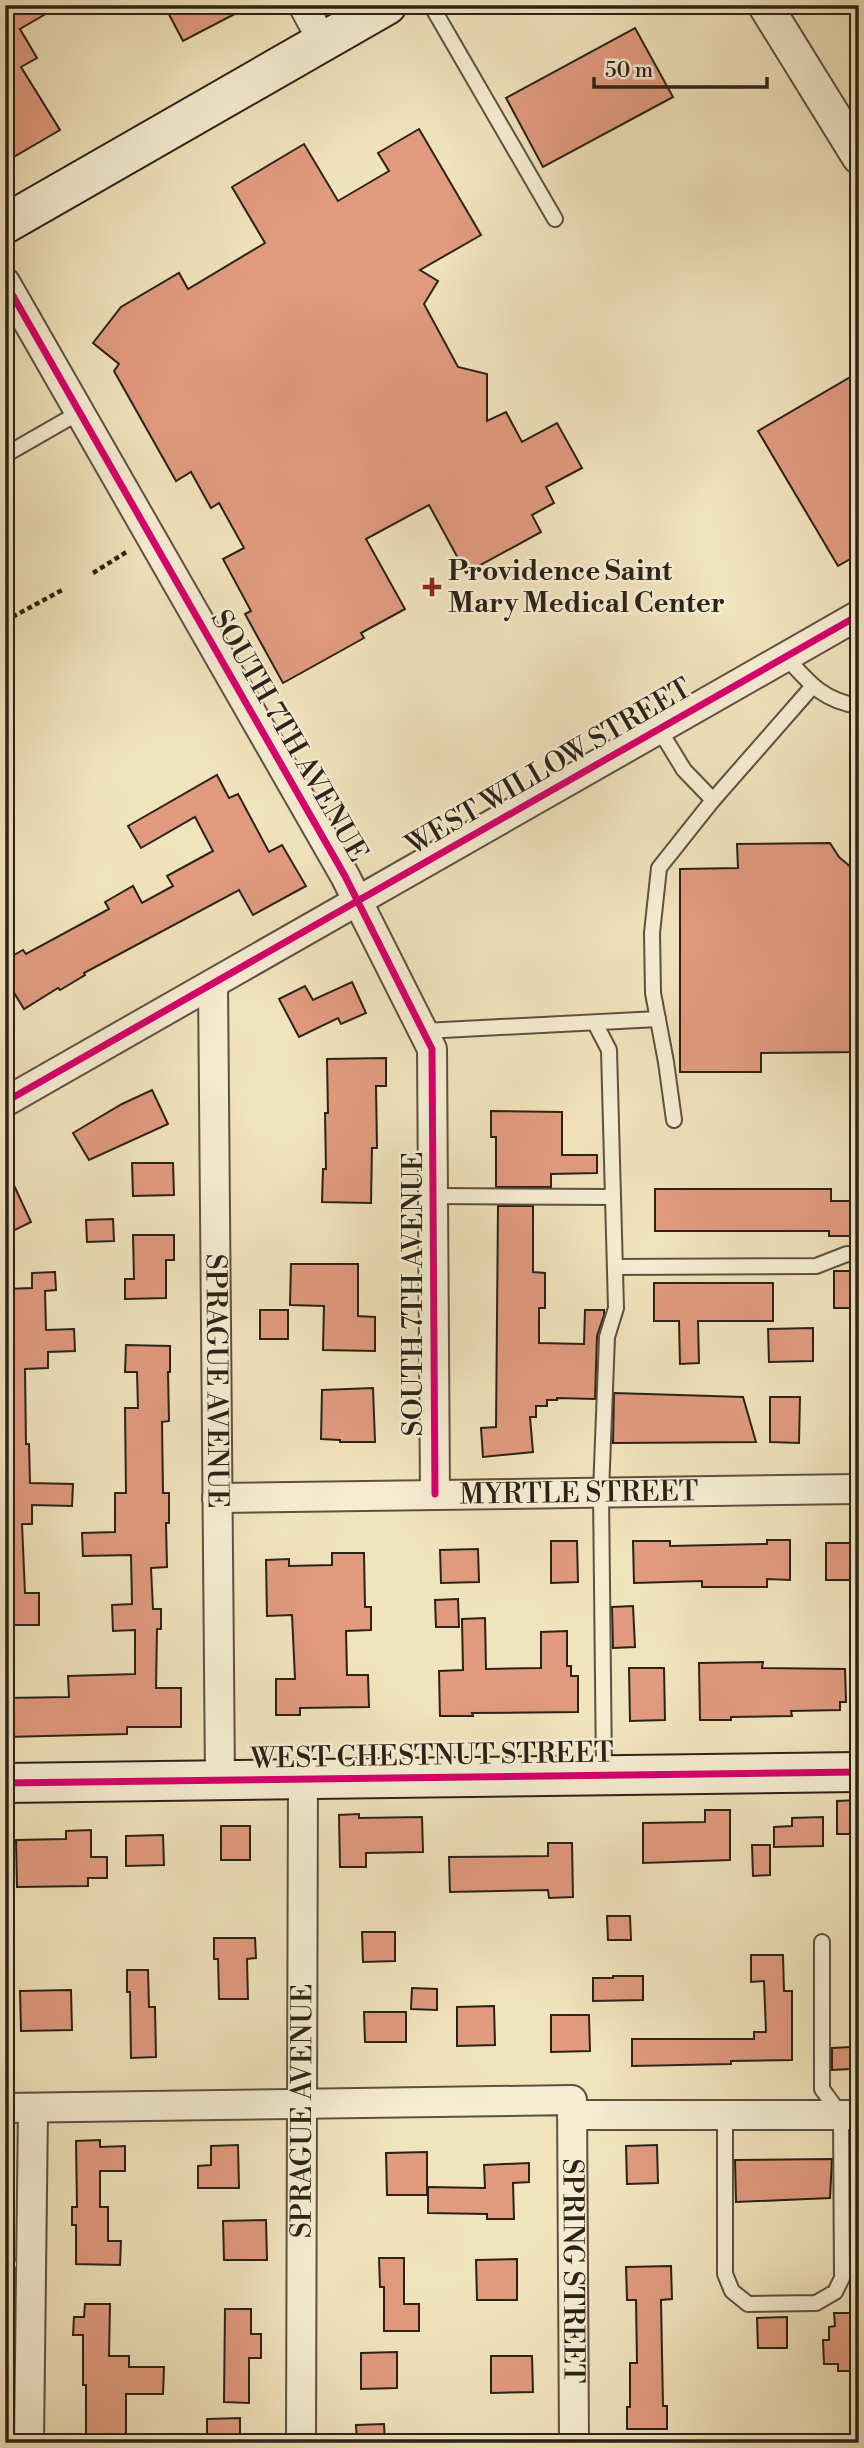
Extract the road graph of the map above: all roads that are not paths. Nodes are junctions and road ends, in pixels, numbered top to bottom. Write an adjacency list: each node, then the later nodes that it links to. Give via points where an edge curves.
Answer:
1 (303, 5): 5 (street)
2 (387, 5): 5 (main road)
3 (431, 5): 7 (lane)
4 (768, 6): 6 (street)
5 (323, 42): 8 (main road)
6 (859, 157)
7 (555, 219)
8 (5, 224)
9 (5, 282): 10 (street, SOUTH 7TH AVENUE)
10 (80, 412): 11 (lane); 18 (street, SOUTH 7TH AVENUE)
11 (5, 455)
12 (859, 615): 13 (street, WEST WILLOW STREET)
13 (786, 657): 14 (lane); 16 (street, WEST WILLOW STREET)
14 (813, 687): 15 (lane); 17 (lane)
15 (859, 706)
16 (659, 729): 17 (lane, via 684,770); 18 (street, WEST WILLOW STREET)
17 (713, 800): 20 (lane, via 659,868 652,933)
18 (358, 900): 19 (street, WEST WILLOW STREET); 22 (street, SOUTH 7TH AVENUE)
19 (213, 984): 23 (street, WEST WILLOW STREET); 32 (street, SPRAGUE AVENUE)
20 (658, 1019): 21 (lane); 24 (lane)
21 (595, 1023): 22 (lane); 26 (lane, via 609,1050)
22 (424, 1031): 25 (street, SOUTH 7TH AVENUE, via 432,1049)
23 (5, 1102)
24 (674, 1120)
25 (434, 1196): 26 (lane); 31 (street, SOUTH 7TH AVENUE)
26 (613, 1197): 28 (lane)
27 (859, 1254): 28 (lane, via 816,1266)
28 (615, 1267): 30 (lane, via 616,1308 607,1337)
29 (859, 1489): 30 (street, MYRTLE STREET)
30 (601, 1492): 31 (street, MYRTLE STREET); 34 (lane)
31 (435, 1494): 32 (street, MYRTLE STREET)
32 (217, 1498): 36 (street, SPRAGUE AVENUE)
33 (859, 1772): 34 (main road, WEST CHESTNUT STREET)
34 (604, 1775): 35 (main road, WEST CHESTNUT STREET)
35 (303, 1779): 36 (main road, WEST CHESTNUT STREET); 39 (street, SPRAGUE AVENUE)
36 (220, 1780): 37 (main road, WEST CHESTNUT STREET)
37 (5, 1783)
38 (822, 1942): 44 (lane, via 822,2089)
39 (302, 2103): 41 (street); 42 (street); 46 (street, SPRAGUE AVENUE)
40 (5, 2108): 41 (street)
41 (33, 2108): 45 (street)
42 (572, 2108): 43 (street); 47 (street, SPRING STREET)
43 (725, 2115): 44 (street); 44 (lane, via 725,2274 732,2291 747,2304 816,2303 835,2292 842,2278)
44 (850, 2115)
45 (29, 2443)
46 (301, 2443)
47 (574, 2443)

